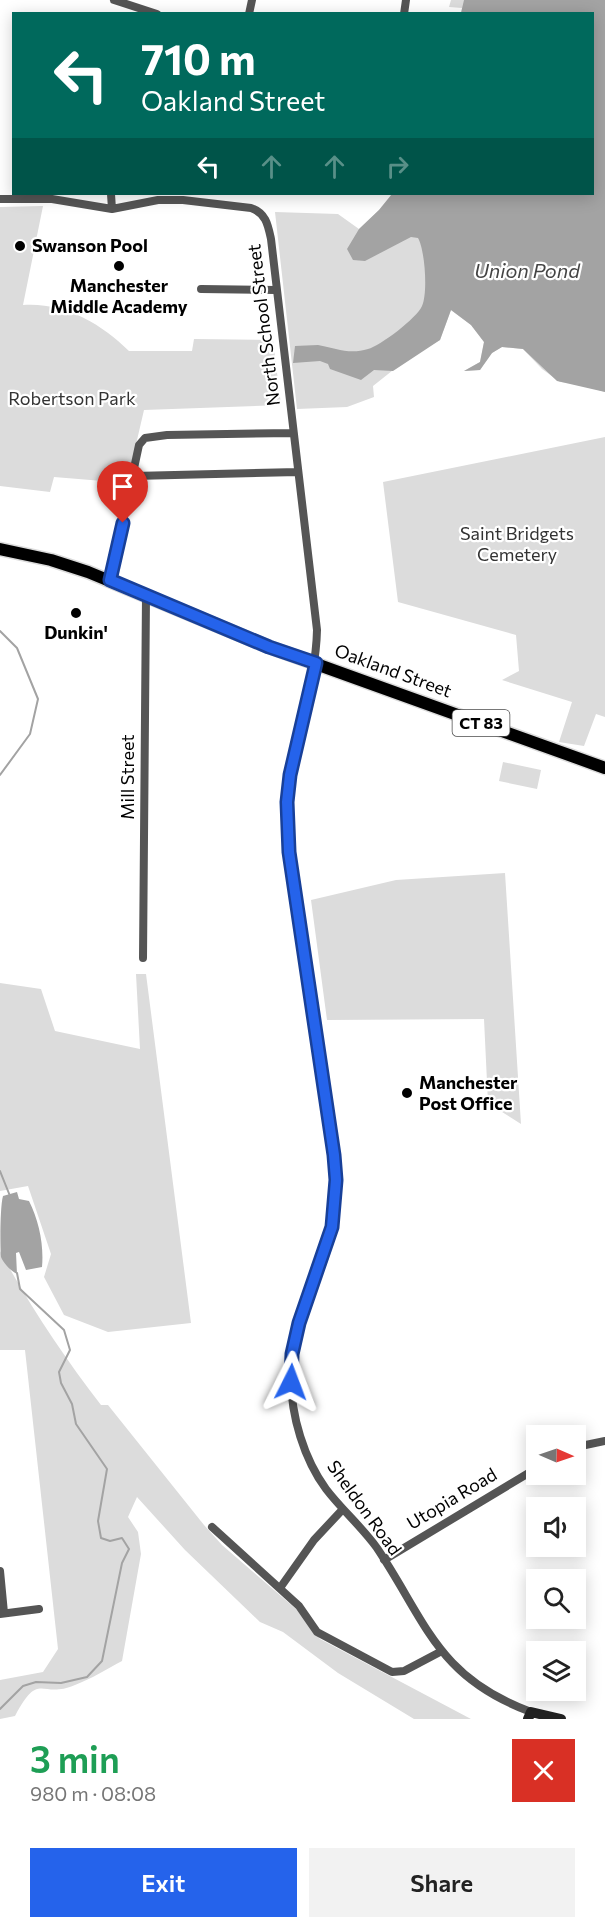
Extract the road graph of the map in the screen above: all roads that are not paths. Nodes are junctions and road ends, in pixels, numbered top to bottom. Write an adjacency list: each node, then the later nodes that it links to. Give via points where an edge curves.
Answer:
1 (114, 0): 2 (street)
2 (151, 12)
3 (111, 195): 5 (street)
4 (0, 199): 5 (street, North School Street, via 52,199)
5 (112, 209): 7 (street, North School Street, via 158,200 183,200 258,210 269,227)
6 (201, 289): 7 (street)
7 (276, 290): 8 (street, North School Street)
8 (293, 433): 9 (street, North School Street); 10 (street, via 145,438 139,445)
9 (298, 472): 10 (street); 14 (street, North School Street, via 317,630)
10 (134, 476): 12 (street)
11 (0, 549): 12 (main road, Oakland Street / CT 83, via 51,560)
12 (110, 580): 13 (main road, Oakland Street / CT 83)
13 (146, 596): 14 (main road, Oakland Street / CT 83); 16 (street, Mill Street)
14 (316, 663): 15 (main road, Oakland Street / CT 83); 20 (street, Sheldon Road, via 290,775 287,824 334,1155 336,1201 326,1251 299,1323 291,1382 305,1448 326,1489)
15 (605, 768)
16 (143, 958)
17 (605, 1441): 18 (street)
18 (586, 1445)
19 (526, 1475): 22 (street, Utopia Road)
20 (343, 1509): 22 (street, Sheldon Road); 24 (street, via 314,1540)
21 (212, 1527): 24 (street)
22 (384, 1560): 27 (street, Sheldon Road)
23 (0, 1571): 26 (street)
24 (280, 1588): 27 (street, via 303,1610 317,1632 392,1672 404,1671)
25 (39, 1610): 26 (street)
26 (2, 1613)
27 (440, 1652): 28 (street, Sheldon Road, via 482,1688)
28 (530, 1716): 29 (street)
29 (561, 1719)

